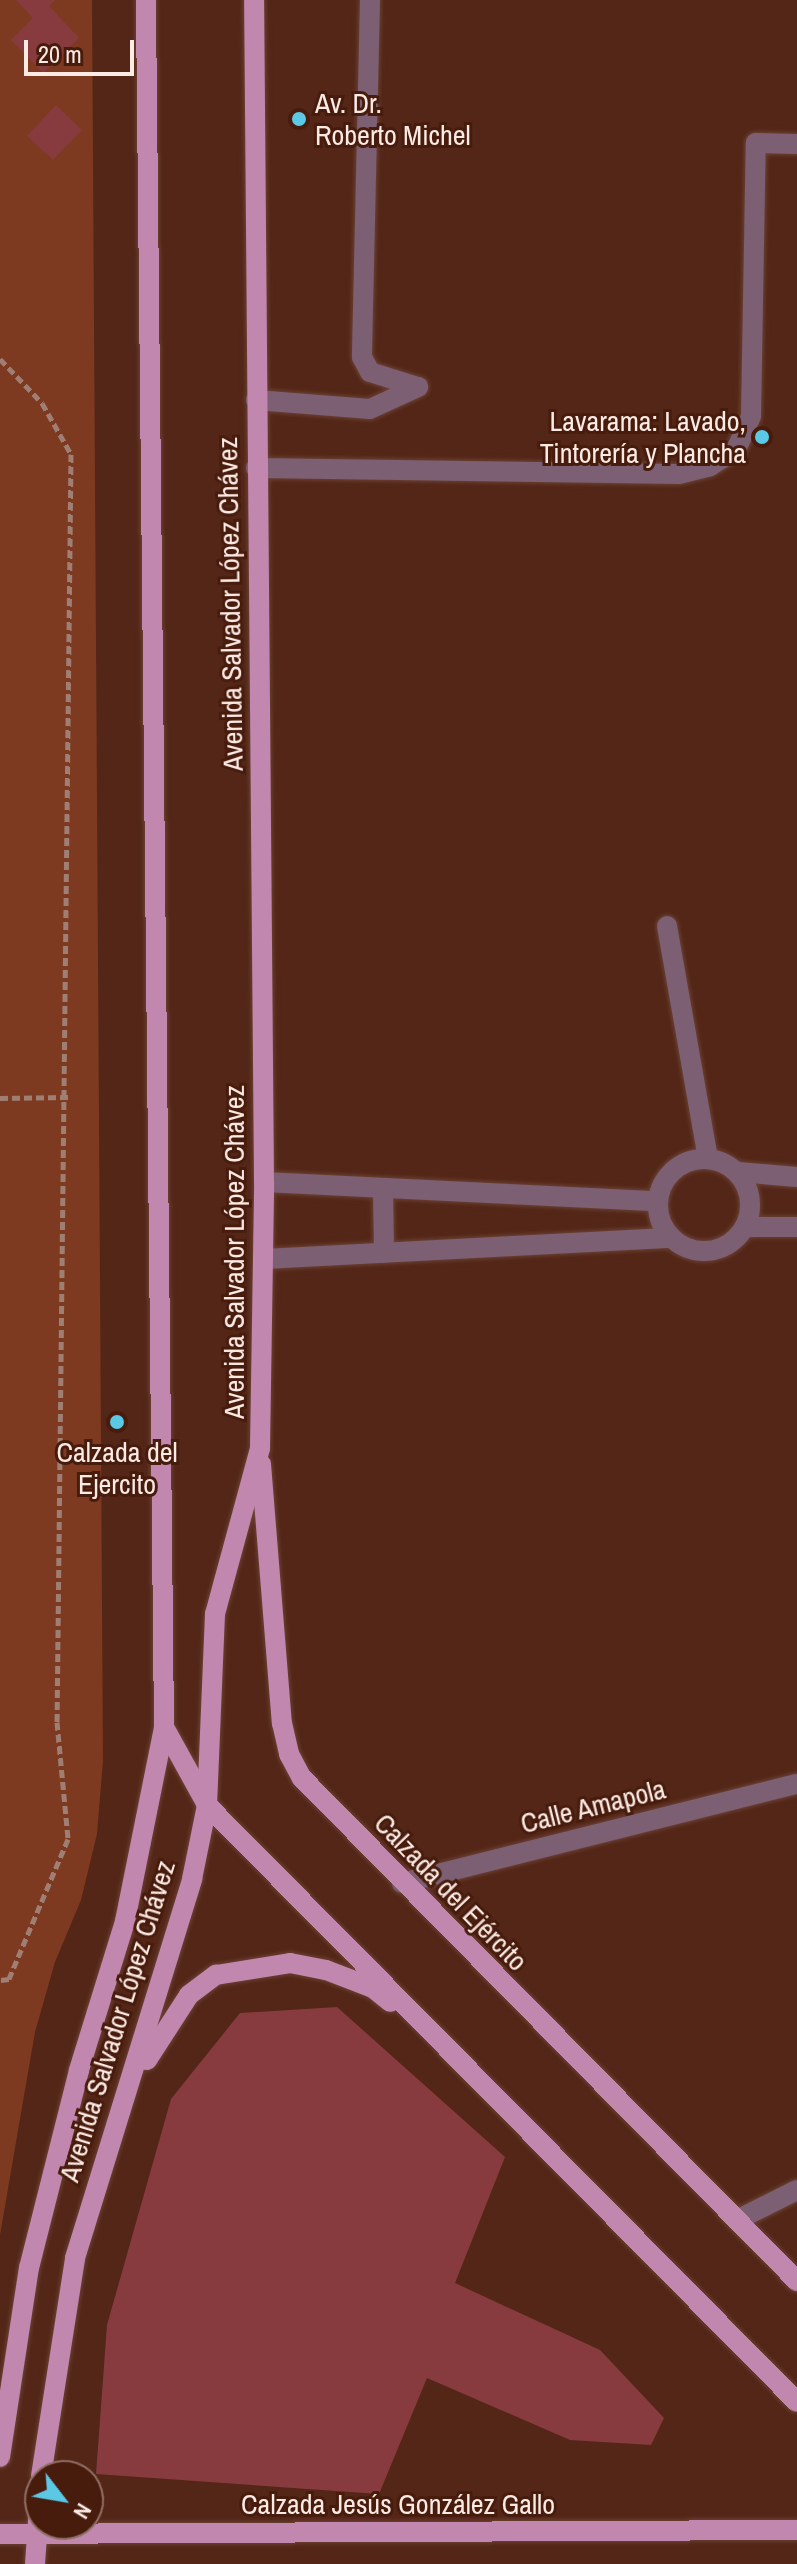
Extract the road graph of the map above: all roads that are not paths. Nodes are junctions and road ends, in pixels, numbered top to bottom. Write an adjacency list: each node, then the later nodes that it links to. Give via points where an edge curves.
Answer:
1 (146, 0): 20 (main road, Avenida Salvador López Chávez)
2 (254, 0): 5 (main road, Avenida Salvador López Chávez)
3 (370, 0): 5 (street, via 362,357 370,372 418,387 370,409)
4 (797, 144): 6 (street, via 756,143 756,384 751,416 736,450 710,466 679,474)
5 (256, 400): 6 (main road, Avenida Salvador López Chávez)
6 (256, 468): 11 (main road, Avenida Salvador López Chávez)
7 (667, 926): 8 (street)
8 (708, 1158): 9 (street); 13 (street, via 685,1162 666,1178)
9 (738, 1172): 10 (street); 14 (street, via 748,1189)
10 (797, 1177)
11 (264, 1182): 12 (street); 18 (main road, Avenida Salvador López Chávez)
12 (383, 1188): 13 (street); 17 (street)
13 (657, 1201): 16 (street, via 660,1221)
14 (746, 1227): 15 (street); 16 (street, via 731,1243 711,1251 689,1250)
15 (797, 1227)
16 (671, 1238): 17 (street)
17 (384, 1253): 18 (street)
18 (264, 1259): 19 (main road, Avenida Salvador López Chávez)
19 (260, 1448): 22 (main road, Avenida Salvador López Chávez, via 215,1614); 23 (main road, Calzada del Ejército, via 289,1754 302,1778)
20 (164, 1727): 22 (main road); 30 (main road, Avenida Salvador López Chávez, via 125,1921 79,2070 29,2268)
21 (797, 1784): 23 (street, Calle Amapola)
22 (207, 1805): 24 (main road); 25 (main road, Avenida Salvador López Chávez, via 170,1961)
23 (402, 1883): 27 (main road, Calzada del Ejército)
24 (468, 2066): 25 (main road, via 373,1988 290,1963 252,1967 216,1975 189,1995 166,2024); 29 (main road)
25 (122, 2106): 31 (main road, Avenida Salvador López Chávez, via 75,2258)
26 (797, 2190): 27 (street)
27 (737, 2220): 28 (main road, Calzada del Ejército)
28 (797, 2281)
29 (797, 2402)
30 (0, 2457)
31 (43, 2460)
32 (797, 2530): 35 (main road, Calzada Jesús González Gallo)
33 (0, 2534): 34 (main road, Calzada Jesús González Gallo)
34 (24, 2534)
35 (104, 2534)
36 (37, 2540): 37 (main road)
37 (35, 2564)

